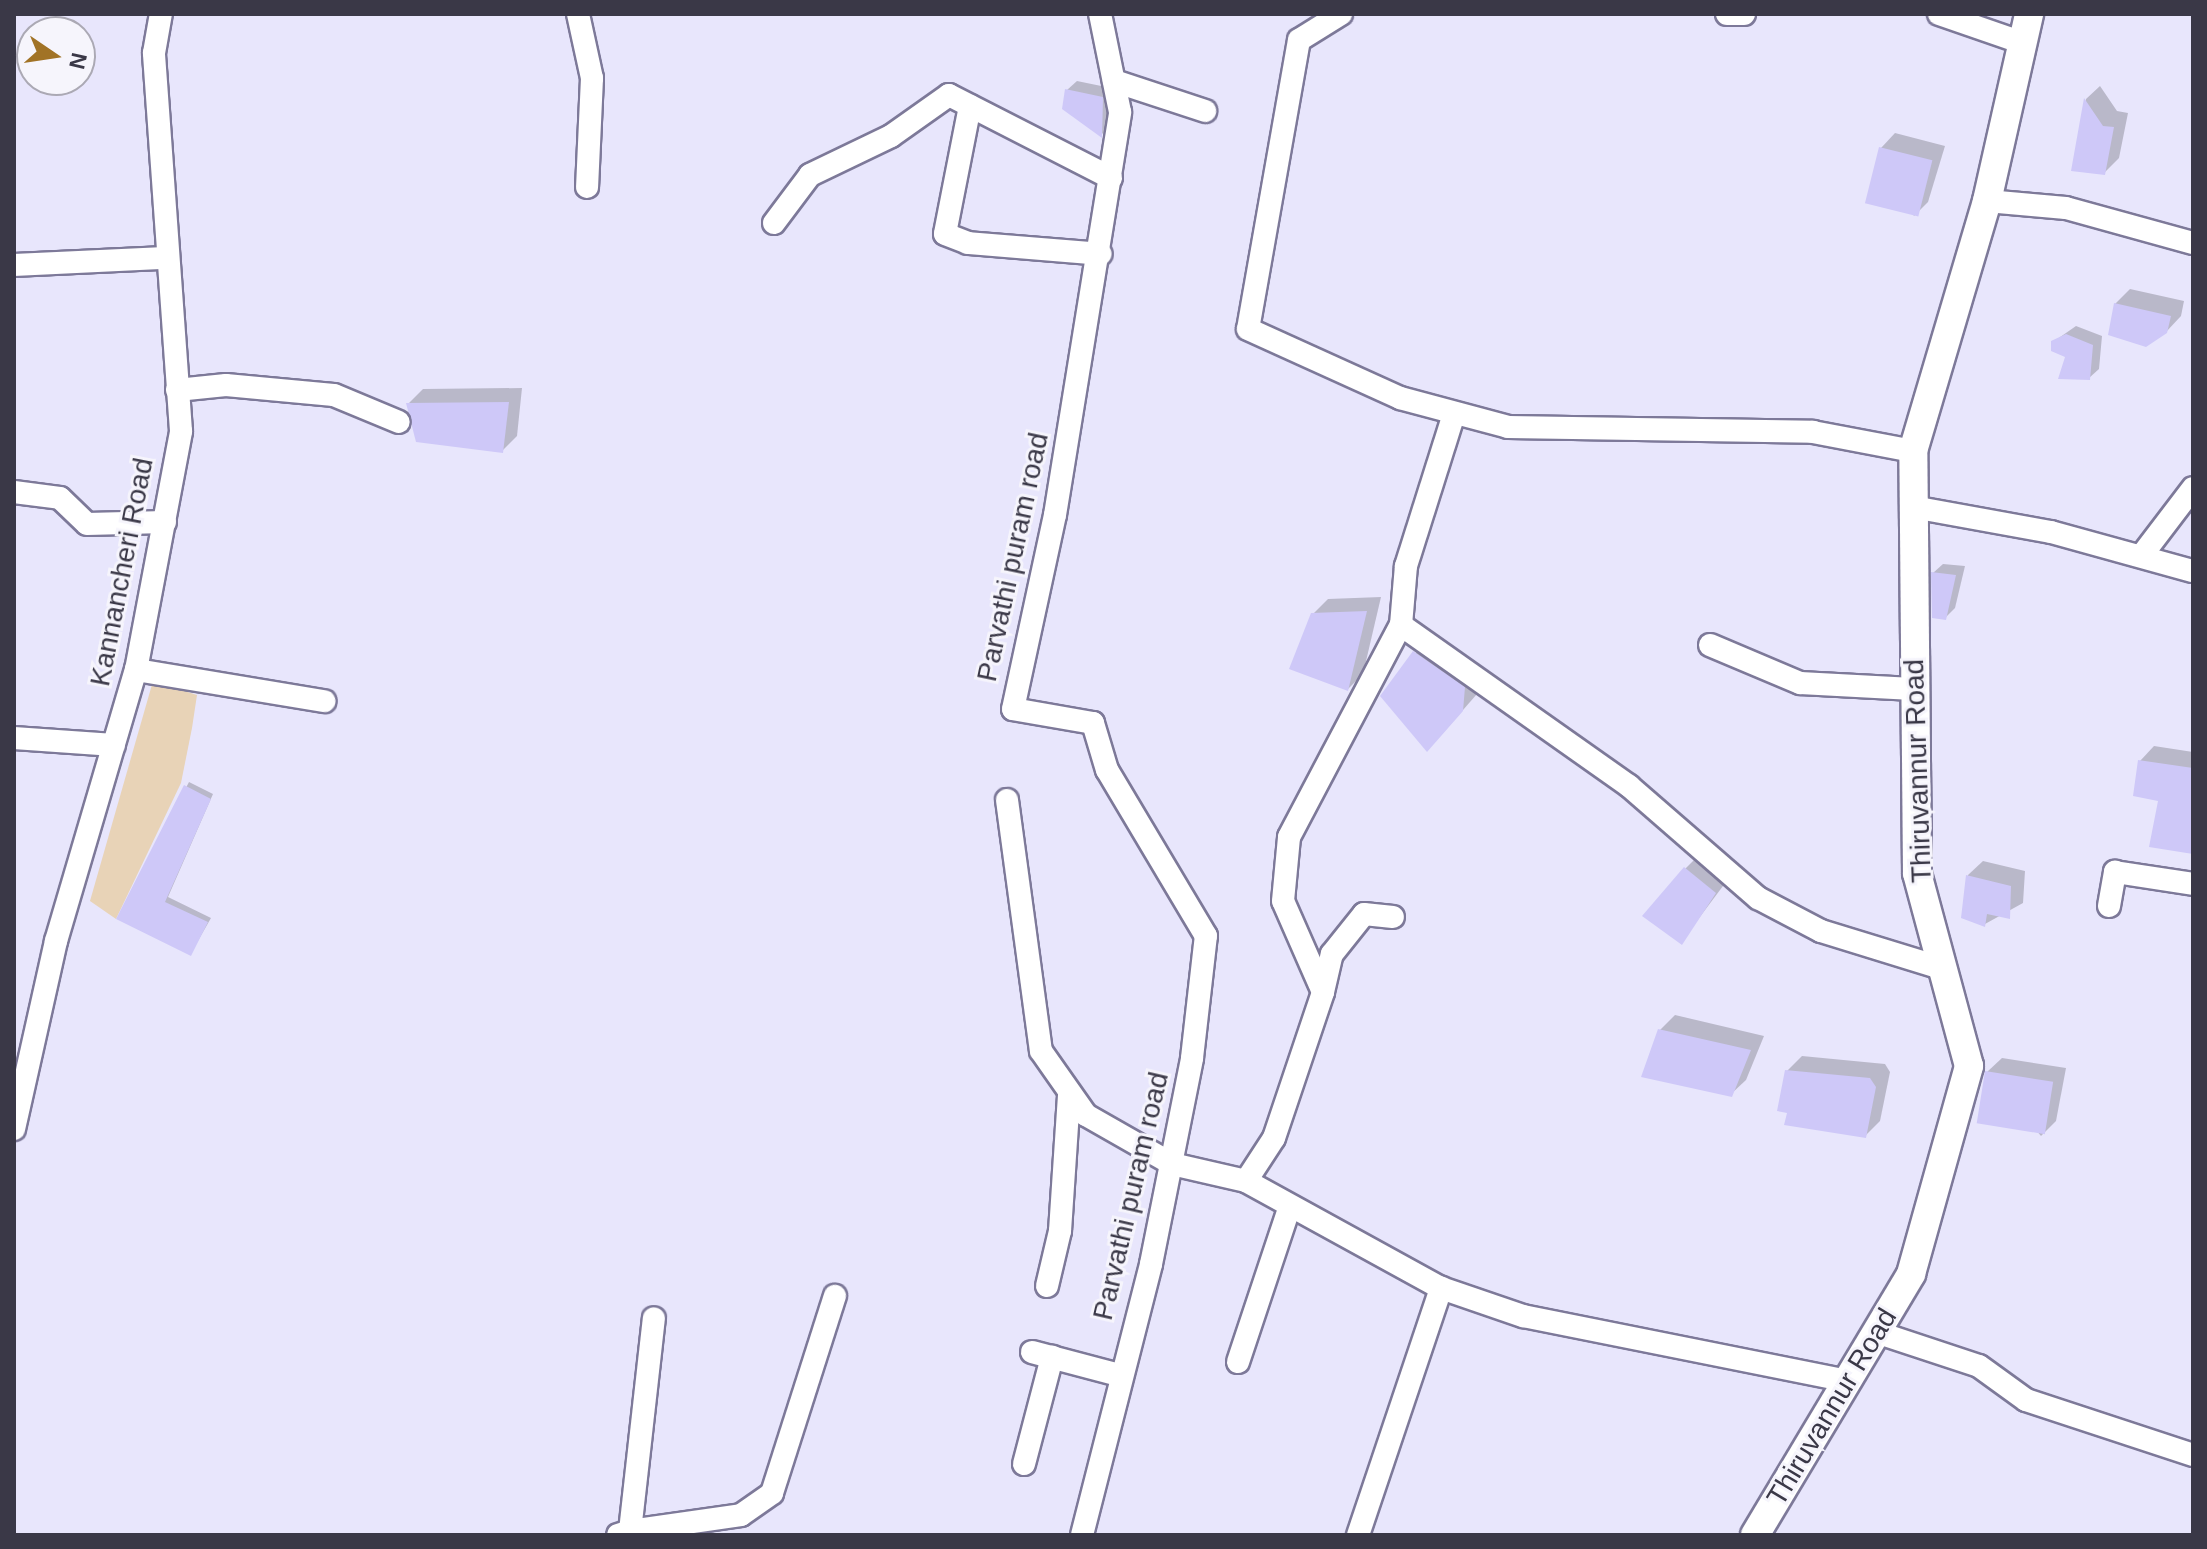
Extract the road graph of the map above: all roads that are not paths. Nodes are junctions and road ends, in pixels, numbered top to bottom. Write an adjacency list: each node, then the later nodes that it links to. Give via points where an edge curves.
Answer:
1 (161, 14): 19 (street, Kannancheri Road, via 154,53)
2 (578, 14): 14 (street, via 592,78)
3 (1100, 14): 10 (street, Parvathi puram road)
4 (1341, 14): 22 (street, via 1299,40 1248,329)
5 (1727, 14): 6 (street)
6 (1744, 14)
7 (1939, 14): 9 (street)
8 (2029, 14): 9 (street, Thiruvannur Road)
9 (2023, 43): 15 (street, Thiruvannur Road)
10 (1114, 81): 12 (street); 13 (street, Parvathi puram road, via 1120,112)
11 (970, 106): 13 (street); 16 (street, via 949,95 891,136 810,175); 18 (street, via 945,234 968,243)
12 (1205, 111)
13 (1111, 178): 18 (street, Parvathi puram road)
14 (587, 187)
15 (1987, 201): 17 (street, via 2066,208); 24 (street, Thiruvannur Road)
16 (774, 223)
17 (2193, 243)
18 (1101, 254): 46 (street, Parvathi puram road, via 1013,709 1093,723 1107,770 1206,936)
19 (165, 258): 20 (street); 21 (street, Kannancheri Road)
20 (14, 265)
21 (177, 390): 23 (street, via 226,385 334,395); 28 (street, Kannancheri Road, via 181,431)
22 (1453, 417): 24 (street, via 1508,427 1813,432); 31 (street, via 1406,566)
23 (399, 422)
24 (1913, 451): 27 (street, Thiruvannur Road)
25 (2193, 488): 29 (street)
26 (14, 492): 28 (street, via 60,498 87,524)
27 (1913, 507): 29 (street); 34 (street, Thiruvannur Road)
28 (165, 522): 33 (street, Kannancheri Road)
29 (2142, 555): 30 (street)
30 (2193, 571)
31 (1401, 625): 42 (street, via 1629,786 1758,898 1821,931); 43 (street, via 1289,837 1283,901)
32 (1710, 645): 34 (street, via 1800,683)
33 (136, 670): 35 (street); 37 (street, Kannancheri Road)
34 (1913, 689): 42 (street, Thiruvannur Road, via 1917,873)
35 (324, 701)
36 (14, 738): 37 (street)
37 (114, 745): 45 (street, Kannancheri Road, via 56,941)
38 (1007, 800): 44 (street, via 1041,1051)
39 (2193, 884): 40 (street, via 2115,872)
40 (2109, 906)
41 (1393, 917): 43 (street, via 1364,914 1332,954)
42 (1938, 967): 53 (street, Thiruvannur Road, via 1969,1066 1911,1274)
43 (1323, 992): 47 (street, via 1274,1138)
44 (1069, 1095): 46 (street, via 1086,1115); 49 (street, via 1060,1231)
45 (14, 1129)
46 (1172, 1164): 47 (street); 55 (street, Parvathi puram road)
47 (1246, 1181): 48 (street)
48 (1290, 1206): 50 (street); 54 (street)
49 (1047, 1286)
50 (1441, 1288): 56 (street, via 1523,1316); 62 (street)
51 (835, 1296): 59 (street, via 772,1493)
52 (654, 1318): 60 (street)
53 (1876, 1332): 56 (street, Thiruvannur Road); 57 (street, via 1979,1366 2026,1400)
54 (1238, 1362)
55 (1119, 1375): 58 (street, via 1042,1354); 61 (street, Parvathi puram road)
56 (1847, 1381): 63 (street, Thiruvannur Road)
57 (2193, 1455)
58 (1024, 1464)
59 (739, 1525): 60 (street)
60 (624, 1533)
61 (1082, 1535)
62 (1358, 1535)
63 (1755, 1535)

